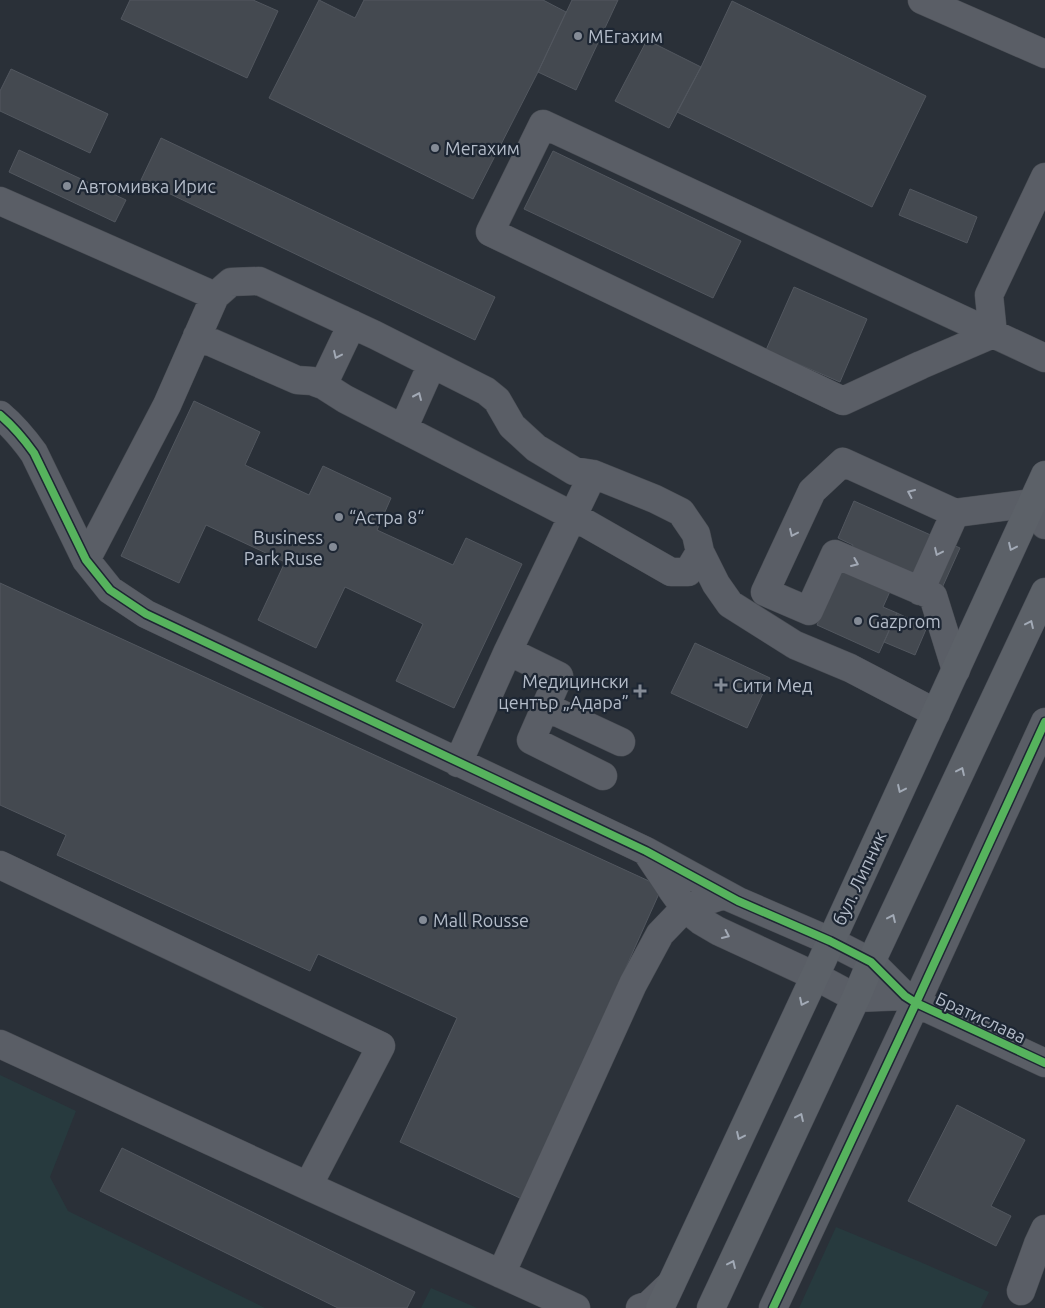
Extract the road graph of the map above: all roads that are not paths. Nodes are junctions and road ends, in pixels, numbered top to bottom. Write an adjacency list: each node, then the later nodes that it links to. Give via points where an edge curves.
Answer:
1 (922, 0): 2 (street)
2 (1045, 54)
3 (1045, 177): 7 (street, via 989,295)
4 (0, 201): 5 (street)
5 (215, 296): 6 (street, via 231,282 259,281); 8 (street)
6 (352, 324): 10 (street); 11 (street, one-way to 11)
7 (993, 334): 7 (street, via 542,124 490,232 843,401); 9 (street)
8 (197, 336): 11 (street, via 297,380); 20 (street, via 167,405)
9 (1045, 358)
10 (432, 364): 13 (street, one-way to 10); 14 (street, via 497,400 512,426 536,448 574,471)
11 (323, 386): 13 (street)
12 (0, 415): 20 (street, via 34,453)
13 (403, 429): 18 (street)
14 (593, 474): 18 (street); 19 (street, via 681,512 696,534)
15 (1045, 475): 17 (main road, бул. Липник)
16 (955, 513): 17 (street); 21 (street, one-way to 21); 21 (street, one-way to 21, via 843,462 812,491 765,592 809,611 835,554)
17 (1039, 514): 24 (main road, бул. Липник, one-way to 24)
18 (573, 516): 19 (street, via 671,572 688,572); 23 (street)
19 (700, 552): 26 (street, via 730,604 795,645 850,668)
20 (86, 560): 29 (street, via 110,590 146,614)
21 (920, 590): 24 (street, via 933,596)
22 (1045, 592): 36 (main road, one-way to 22)
23 (508, 651): 25 (street, via 559,676); 29 (street)
24 (956, 670): 26 (main road, бул. Липник)
25 (546, 707): 28 (street); 30 (street, via 531,740)
26 (936, 713): 35 (main road, бул. Липник, one-way to 35)
27 (1045, 722): 39 (street)
28 (621, 742)
29 (458, 762): 31 (street)
30 (603, 776)
31 (646, 851): 33 (street); 34 (street)
32 (0, 866): 42 (street, via 381,1046)
33 (738, 901): 34 (street, via 724,895); 35 (street)
34 (685, 908): 37 (street, one-way to 37, via 718,931); 44 (street, via 660,934 633,984)
35 (830, 941): 36 (street); 37 (main road, бул. Липник)
36 (871, 962): 38 (main road); 39 (street)
37 (815, 976): 38 (street); 45 (main road, бул. Липник, one-way to 45)
38 (856, 998): 39 (street); 50 (main road, one-way to 38)
39 (911, 1000): 41 (street, Братислава); 51 (street)
40 (0, 1044): 42 (street)
41 (1045, 1063)
42 (308, 1186): 44 (street)
43 (1045, 1229): 46 (street)
44 (501, 1274): 47 (street)
45 (671, 1284): 48 (street, via 649,1305); 49 (main road, бул. Липник)
46 (1021, 1291)
47 (576, 1308)
48 (640, 1308)
49 (660, 1308)
50 (711, 1308)
51 (773, 1308)

